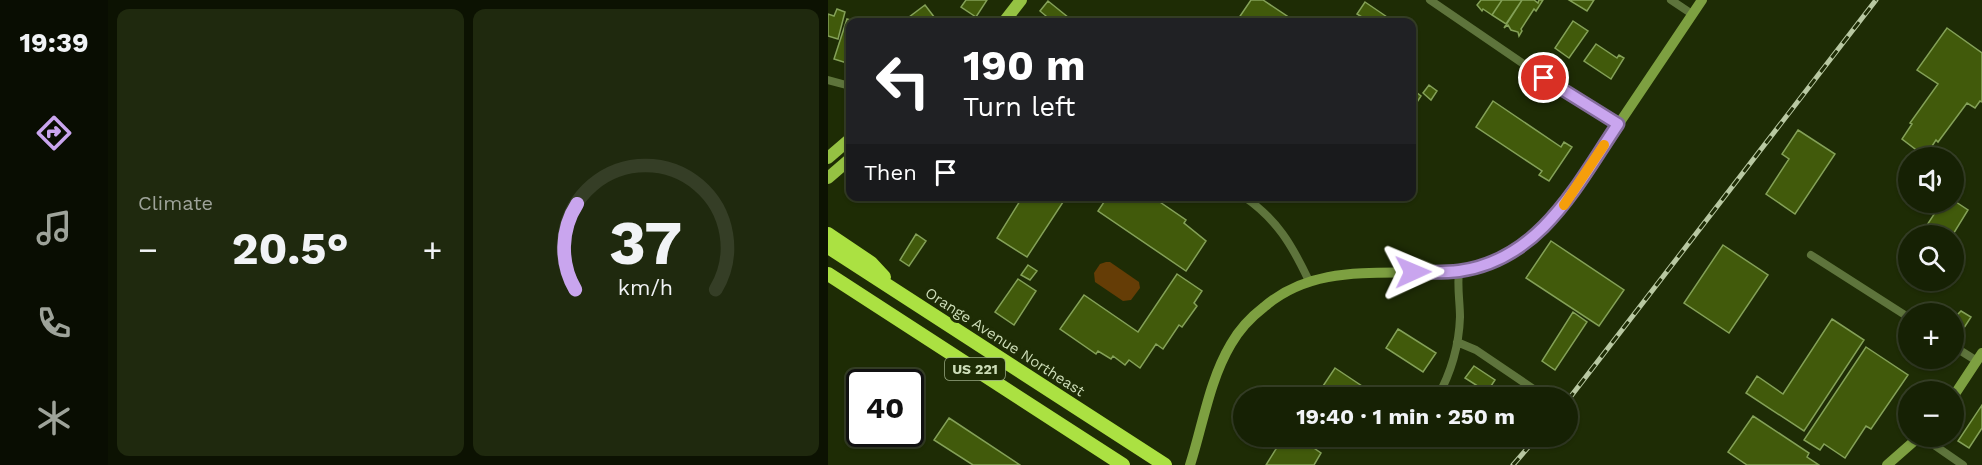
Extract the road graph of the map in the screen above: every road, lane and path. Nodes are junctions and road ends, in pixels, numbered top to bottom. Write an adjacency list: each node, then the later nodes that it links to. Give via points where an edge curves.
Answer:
1 (1021, 0): 6 (main road)
2 (1430, 0): 9 (street)
3 (1671, 0): 5 (street)
4 (1702, 0): 5 (street)
5 (1692, 14): 9 (street)
6 (1007, 18)
7 (828, 80): 8 (street)
8 (846, 85)
9 (1618, 124): 18 (street, via 1571,195 1538,233 1506,256)
10 (846, 142): 11 (main road)
11 (828, 158)
12 (846, 162): 13 (main road)
13 (828, 178)
14 (1250, 201): 20 (street, via 1286,236)
15 (828, 234): 21 (highway, via 871,263)
16 (828, 247): 21 (highway, Orange Avenue Northeast / US 221)
17 (1811, 255): 22 (street)
18 (1459, 271): 20 (street, via 1345,273); 23 (street)
19 (828, 274): 31 (highway, US 221)
20 (1310, 281): 33 (street, via 1268,303 1232,342 1216,376)
21 (895, 290): 32 (highway, Orange Avenue Northeast / US 221)
22 (1898, 311)
23 (1457, 342): 27 (street); 28 (street, via 1476,350)
24 (1964, 351): 25 (street)
25 (1979, 357): 26 (street)
26 (1963, 381)
27 (1442, 387)
28 (1531, 387)
29 (1907, 447): 34 (street)
30 (1937, 447): 35 (street)
31 (1123, 465)
32 (1165, 465)
33 (1190, 465)
34 (1887, 465)
35 (1964, 465)

